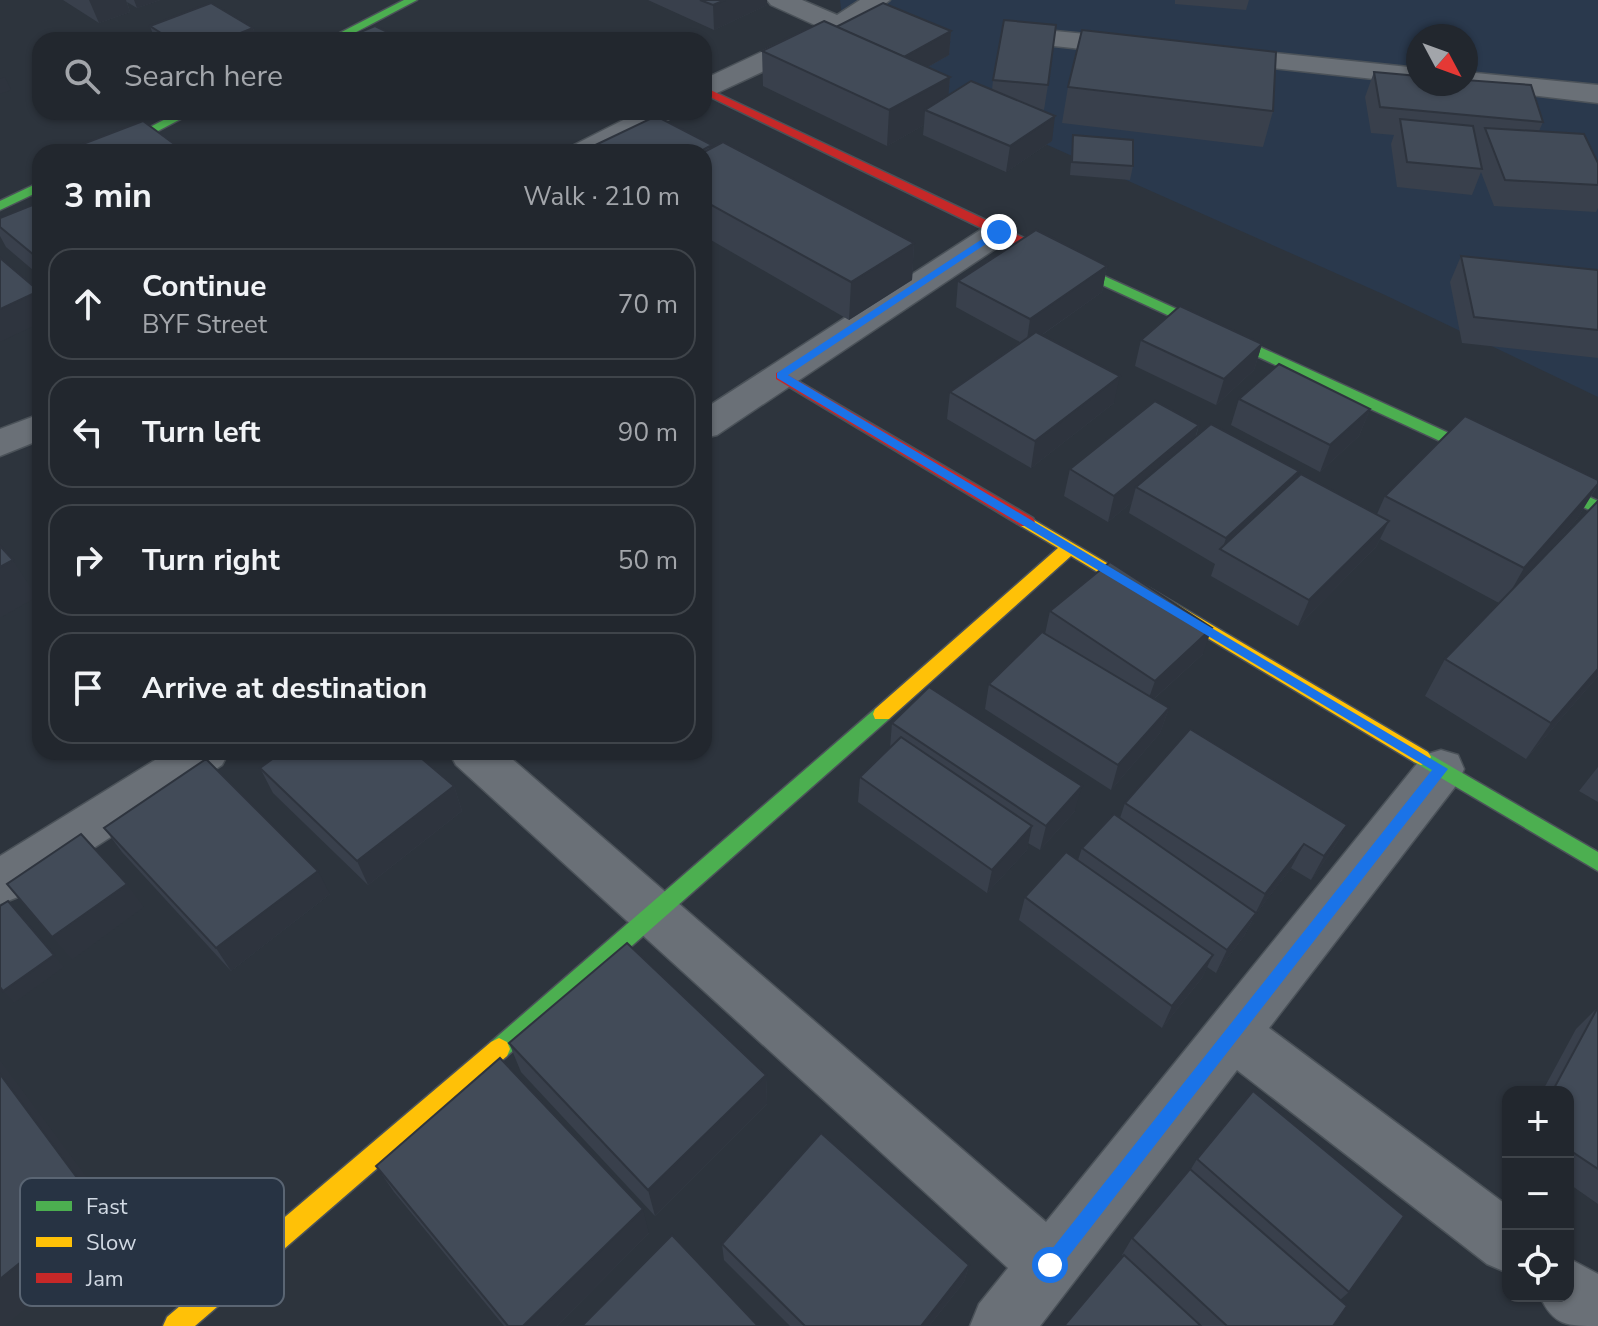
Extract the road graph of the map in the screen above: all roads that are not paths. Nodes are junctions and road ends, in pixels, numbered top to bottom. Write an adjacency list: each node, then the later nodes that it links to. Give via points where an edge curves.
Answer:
1 (412, 0): 5 (street)
2 (780, 0): 4 (street)
3 (877, 0): 4 (street)
4 (839, 26): 11 (street)
5 (348, 32)
6 (1055, 39): 7 (street)
7 (1166, 50)
8 (1197, 53): 9 (street)
9 (1406, 75)
10 (1478, 81): 13 (street)
11 (712, 86)
12 (712, 94): 20 (street)
13 (1598, 94)
14 (172, 120): 16 (street)
15 (645, 120): 17 (street)
16 (124, 144)
17 (599, 144)
18 (32, 190): 19 (street)
19 (0, 206)
20 (999, 232): 21 (street); 25 (street)
21 (781, 376): 22 (street); 26 (street)
22 (712, 421)
23 (32, 429): 24 (street)
24 (0, 443)
25 (1598, 508)
26 (1070, 547): 29 (street); 32 (street)
27 (193, 760): 31 (street)
28 (481, 760): 32 (street)
29 (1441, 769): 30 (street); 33 (street)
30 (1598, 862)
31 (0, 882)
32 (656, 914): 34 (street); 36 (street)
33 (1233, 1034): 35 (street); 36 (street)
34 (284, 1233)
35 (1502, 1238)
36 (1050, 1265): 41 (street)
37 (1574, 1294): 39 (street)
38 (199, 1306): 40 (street)
39 (1598, 1312)
40 (176, 1326)
41 (1001, 1326)

